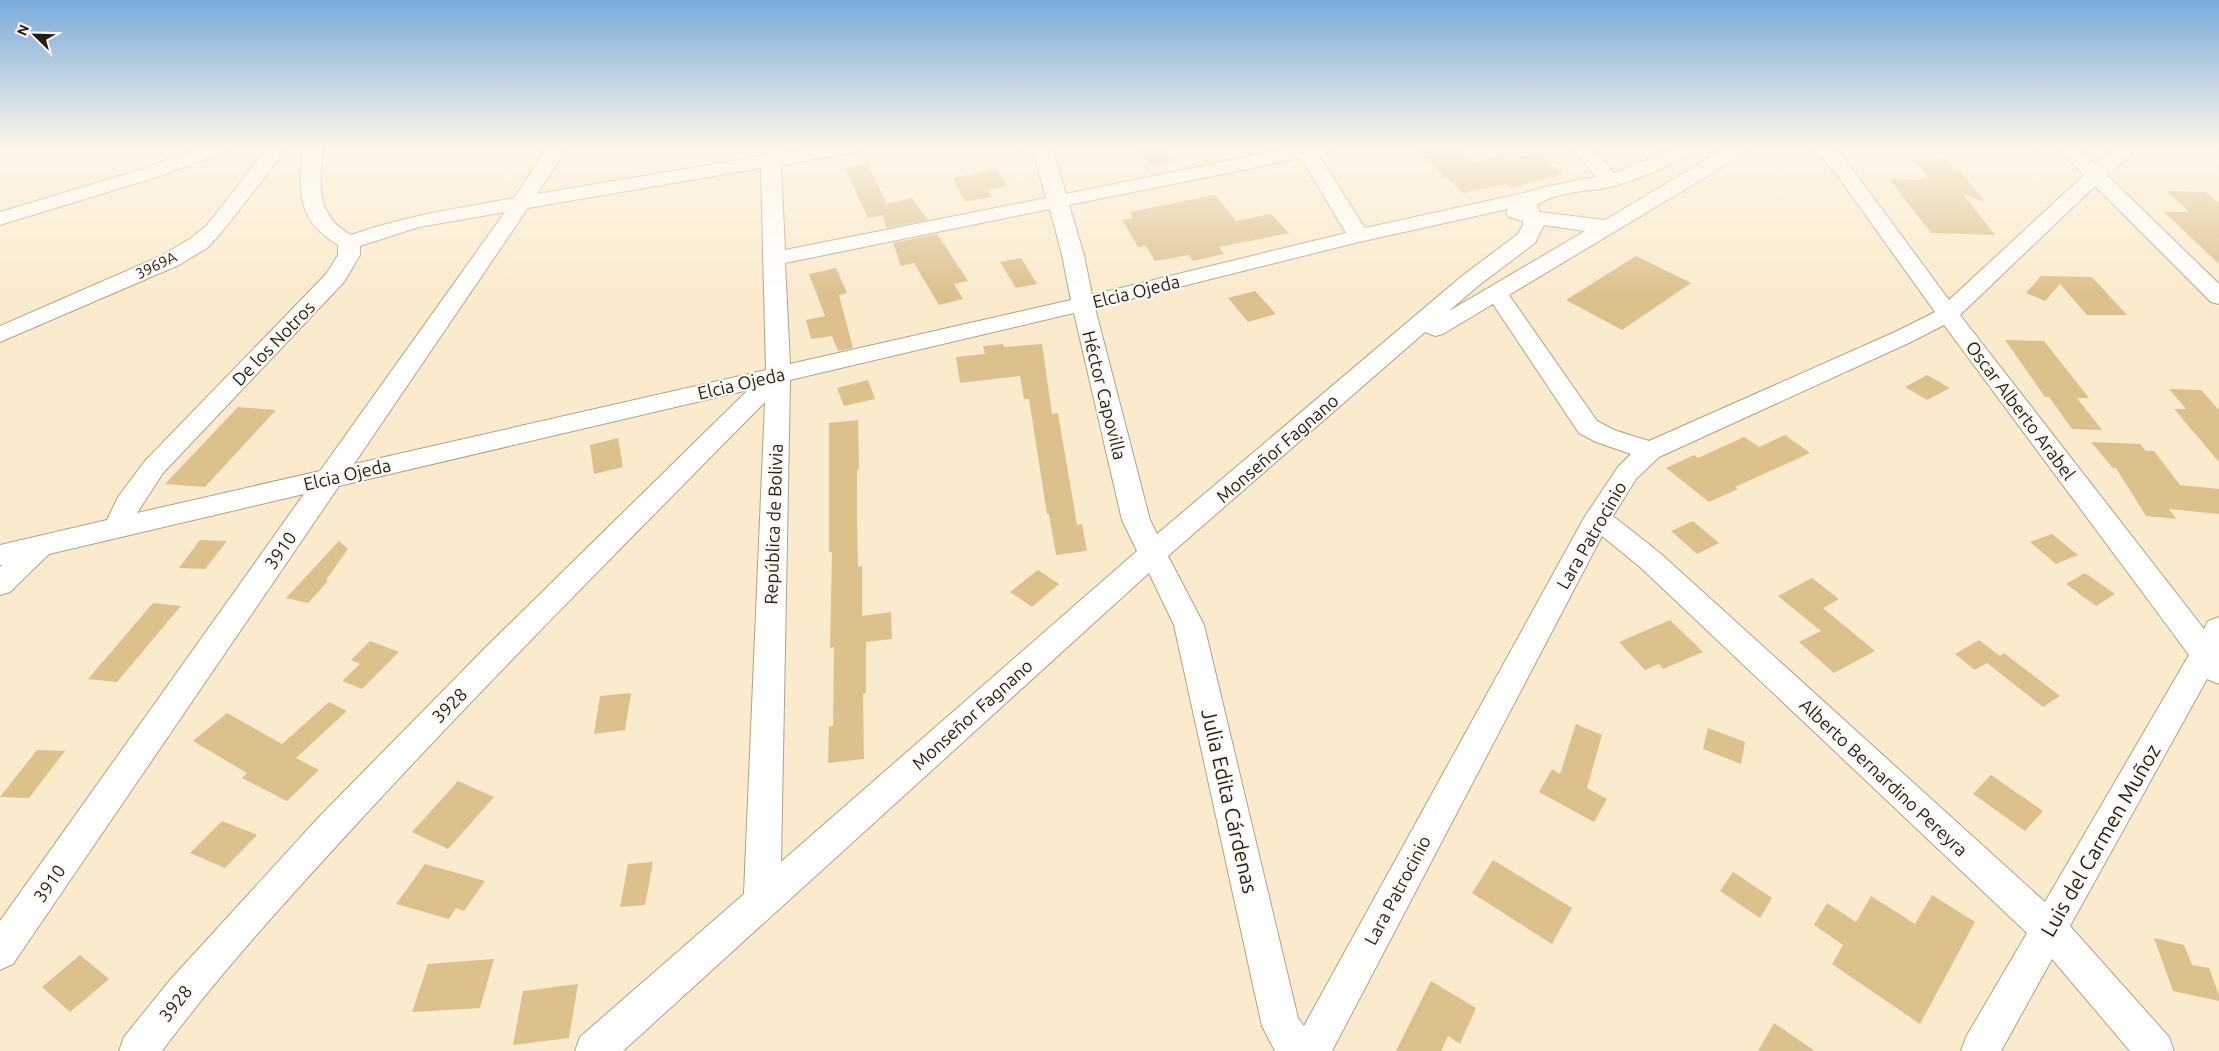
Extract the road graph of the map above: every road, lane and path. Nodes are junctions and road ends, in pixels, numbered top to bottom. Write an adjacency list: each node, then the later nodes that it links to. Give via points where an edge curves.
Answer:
1 (75, 196): 18 (street)
2 (240, 196): 27 (street, 3969A, via 214,229 171,260)
3 (312, 196): 21 (street, via 316,214 326,228)
4 (526, 196): 16 (street, 3910)
5 (561, 196): 16 (street)
6 (773, 196): 22 (street, República de Bolivia)
7 (1057, 196): 15 (street, Héctor Capovilla)
8 (1082, 196): 15 (street)
9 (1338, 196): 20 (street)
10 (1542, 196): 17 (street)
11 (1660, 196): 19 (street, Monseñor Fagnano)
12 (1862, 196): 26 (street, Oscar Alberto Arabel)
13 (2075, 196): 26 (street, Lara Patrocinio)
14 (2116, 196): 24 (street)
15 (1058, 201): 22 (street); 25 (street, Héctor Capovilla)
16 (521, 204): 21 (street, via 418,221); 31 (street, 3910)
17 (1533, 207): 19 (street, Elcia Ojeda, via 1584,226); 20 (street, Elcia Ojeda, via 1510,211 1482,208); 29 (street, Monseñor Fagnano, via 1534,225 1527,238 1470,281)
18 (0, 219)
19 (1610, 226): 23 (street, Monseñor Fagnano)
20 (1359, 236): 25 (street, Elcia Ojeda)
21 (349, 243): 33 (street, De los Notros, via 350,256 336,277 154,467 128,504)
22 (774, 259): 28 (street, República de Bolivia)
23 (1496, 292): 29 (street, Monseñor Fagnano); 30 (street, via 1588,427)
24 (2219, 297)
25 (1083, 304): 28 (street, Elcia Ojeda); 36 (street, Héctor Capovilla, via 1136,520)
26 (1948, 314): 30 (street, Lara Patrocinio); 38 (street, Oscar Alberto Arabel)
27 (0, 335)
28 (778, 374): 31 (street, Elcia Ojeda); 39 (street, República de Bolivia); 42 (street, 3928, via 388,767 218,950)
29 (1354, 382): 36 (street, Monseñor Fagnano)
30 (1650, 452): 32 (street, Lara Patrocinio, via 1627,473)
31 (331, 478): 33 (street, Elcia Ojeda); 41 (street, 3910)
32 (1598, 518): 40 (street, Alberto Bernardino Pereyra, via 1650,560); 45 (street, Lara Patrocinio)
33 (118, 526): 34 (street, Elcia Ojeda)
34 (44, 543): 35 (street, Elcia Ojeda); 37 (street)
35 (0, 554)
36 (1152, 554): 39 (street, Monseñor Fagnano); 44 (street, Julia Edita Cárdenas, via 1189,625 1281,1026)
37 (0, 584)
38 (2215, 652): 40 (street, Luis del Carmen Muñoz)
39 (762, 900): 43 (street, Monseñor Fagnano)
40 (2049, 929): 46 (street, Luis del Carmen Muñoz); 47 (street, Alberto Bernardino Pereyra)
41 (0, 952)
42 (138, 1051)
43 (594, 1051)
44 (1298, 1051)
45 (1311, 1051)
46 (1980, 1051)
47 (2155, 1051)

